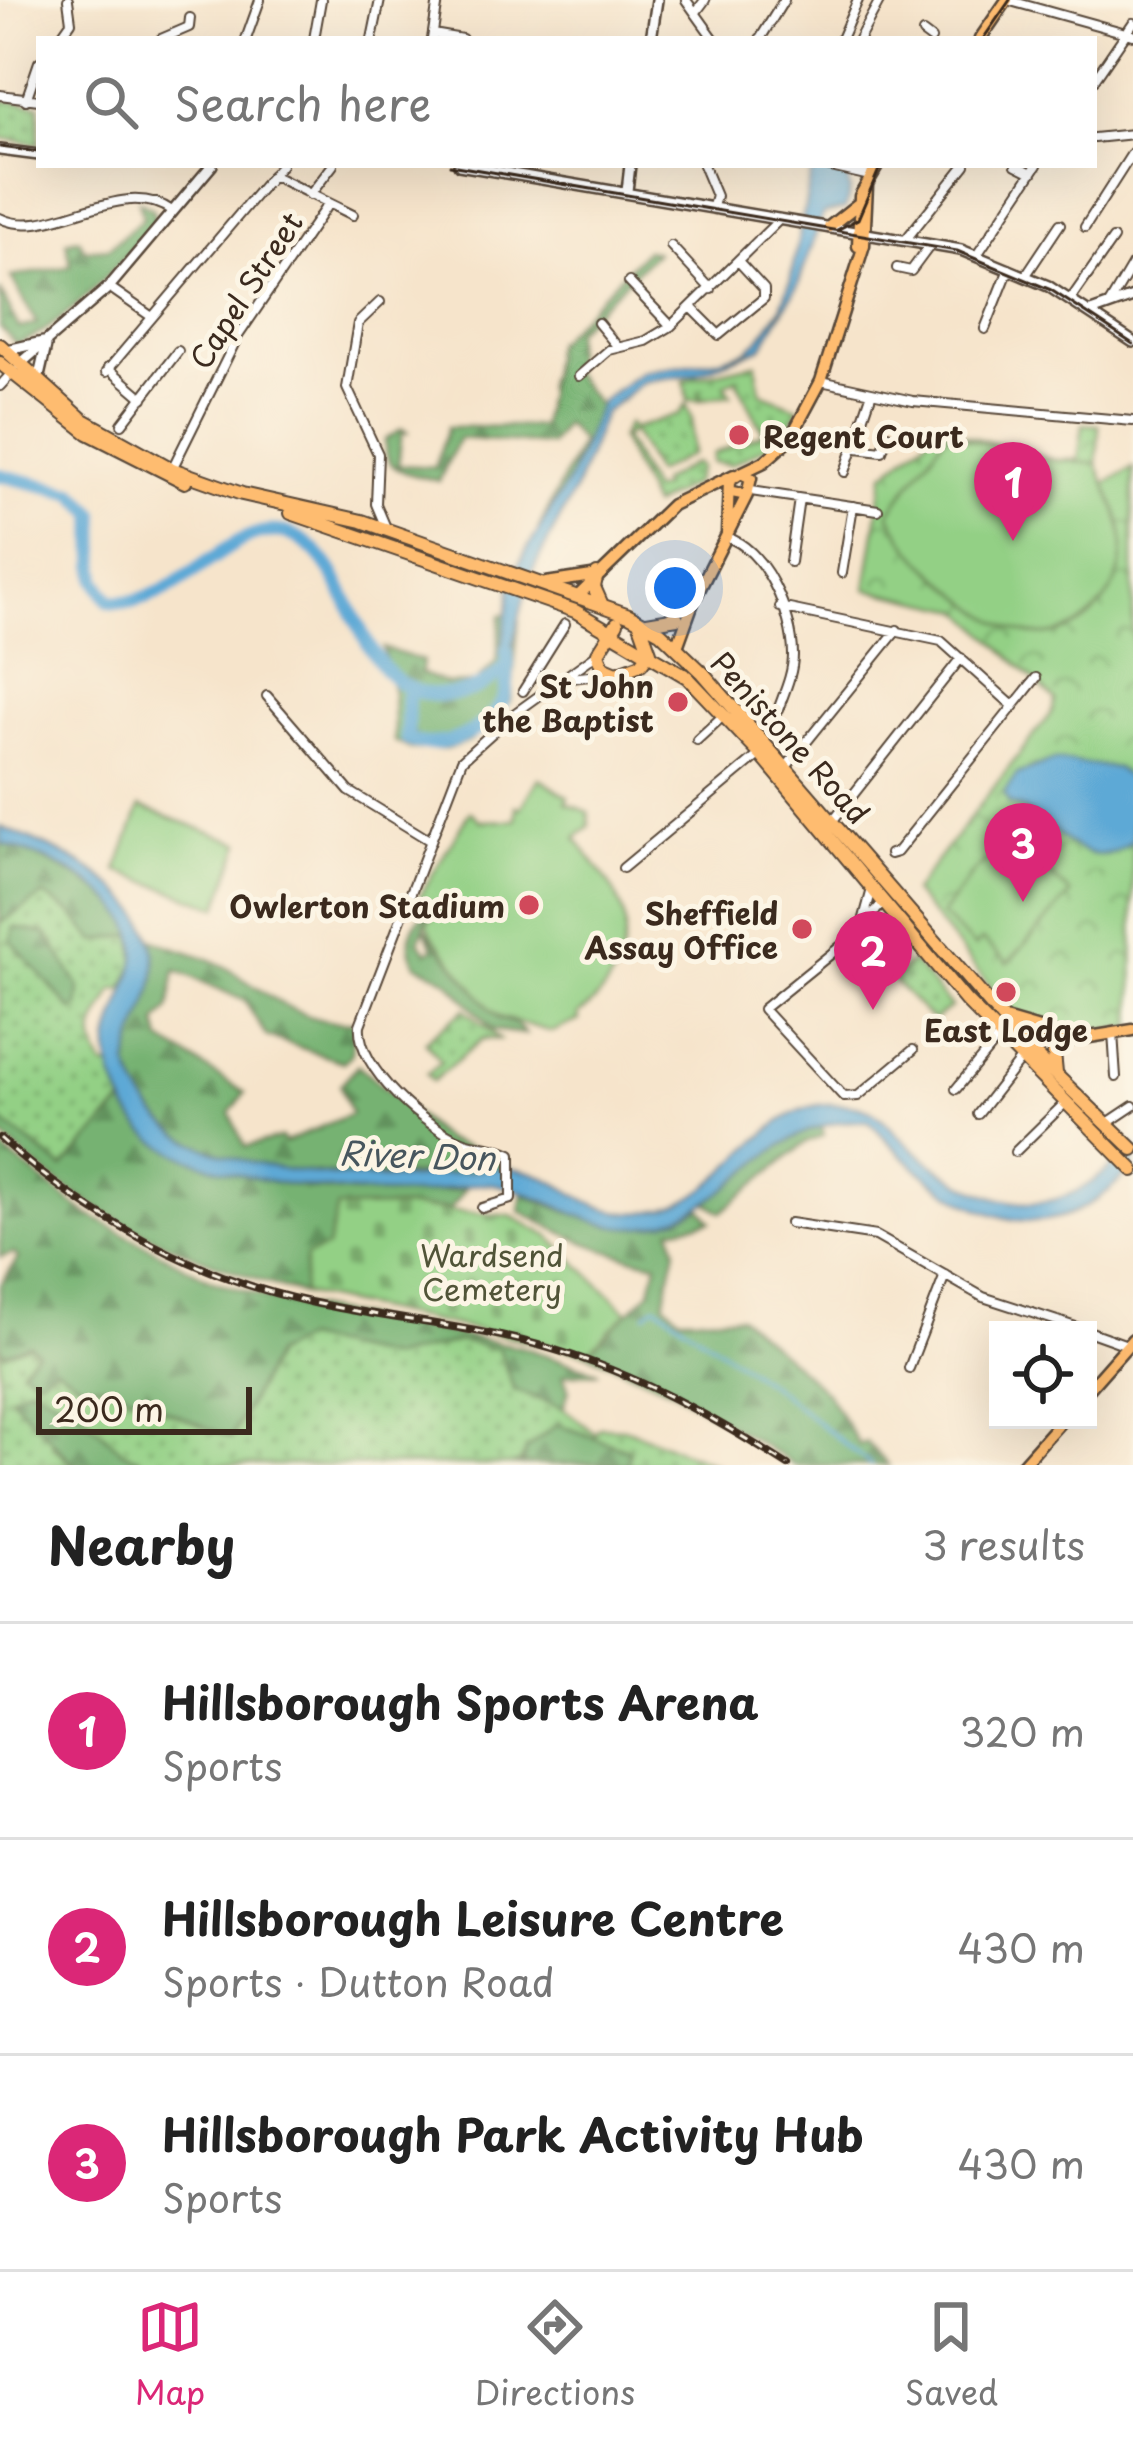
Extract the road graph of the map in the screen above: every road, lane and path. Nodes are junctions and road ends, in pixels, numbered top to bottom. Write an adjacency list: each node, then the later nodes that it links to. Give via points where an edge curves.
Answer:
1 (68, 0): 17 (street, via 71,22)
2 (260, 0): 19 (street)
3 (321, 0): 20 (street)
4 (380, 0): 21 (street)
5 (438, 0): 22 (street)
6 (657, 0): 23 (street)
7 (686, 0): 13 (street)
8 (705, 0): 13 (street)
9 (784, 0): 25 (street)
10 (857, 0): 26 (street)
11 (880, 0): 27 (street)
12 (1007, 0): 16 (street); 28 (main road)
13 (696, 12): 24 (street)
14 (190, 18): 18 (street)
15 (1133, 23): 16 (street)
16 (1130, 34): 30 (street)
17 (61, 36)
18 (171, 36)
19 (247, 36)
20 (315, 36)
21 (373, 36)
22 (433, 36)
23 (651, 36)
24 (712, 36)
25 (762, 36)
26 (842, 36)
27 (861, 36)
28 (982, 36)
29 (36, 71): 32 (street)
30 (1097, 76)
31 (0, 95): 32 (street)
32 (26, 100): 33 (street)
33 (36, 100)
34 (1133, 134): 35 (street)
35 (1097, 138)
36 (0, 150): 38 (street)
37 (1133, 152): 61 (street)
38 (36, 154)
39 (209, 168): 55 (street)
40 (279, 168): 49 (street)
41 (331, 168): 51 (street, Capel Street)
42 (494, 168): 50 (street)
43 (630, 168): 50 (street)
44 (704, 168): 54 (street)
45 (837, 168): 48 (street)
46 (963, 168): 63 (street)
47 (1034, 169): 67 (street)
48 (872, 175): 53 (main road)
49 (272, 176): 51 (street); 82 (street)
50 (627, 191): 54 (street)
51 (310, 195): 52 (street, Capel Street)
52 (328, 204): 56 (street, Capel Street); 101 (street, Capel Street, via 230,349)
53 (861, 204): 60 (main road); 62 (main road)
54 (713, 206): 58 (street)
55 (172, 211): 57 (street, via 137,197 20,223); 74 (street)
56 (353, 214)
57 (0, 218)
58 (781, 218): 60 (street); 68 (street)
59 (1060, 224): 72 (street)
60 (832, 227): 62 (main road)
61 (1084, 227)
62 (861, 228): 63 (street); 92 (main road)
63 (907, 238): 65 (street)
64 (1113, 238): 77 (street)
65 (932, 243): 67 (street); 71 (street, via 911,271)
66 (671, 246): 75 (street)
67 (977, 255): 70 (street)
68 (739, 262): 75 (street); 80 (street, via 764,298 719,335)
69 (1133, 264): 79 (street)
70 (1009, 267): 72 (street); 85 (street)
71 (897, 268)
72 (1026, 275): 77 (street)
73 (629, 282): 84 (street)
74 (109, 287): 82 (street); 86 (street)
75 (711, 289): 80 (street)
76 (1133, 297): 79 (street)
77 (1071, 299): 81 (street)
78 (380, 302): 107 (street, via 358,322 347,388 378,454)
79 (1110, 303): 81 (street)
80 (691, 308): 84 (street)
81 (1091, 312): 87 (street)
82 (152, 317): 95 (street, via 107,370)
83 (598, 323): 88 (street)
84 (671, 326): 88 (street)
85 (985, 328)
86 (48, 341): 90 (street); 90 (street); 93 (street)
87 (1133, 342)
88 (617, 346): 91 (street)
89 (178, 351): 95 (street)
90 (6, 366): 93 (highway); 113 (highway, Penistone Road, via 88,433 166,476)
91 (579, 376)
92 (821, 381): 94 (street); 100 (main road, via 790,439)
93 (39, 385): 101 (highway)
94 (871, 395): 96 (street); 99 (street)
95 (143, 398): 97 (street)
96 (1133, 421)
97 (122, 424)
98 (888, 435): 99 (street, via 885,450)
99 (857, 448): 102 (street)
100 (764, 462): 103 (main road); 105 (main road)
101 (172, 469): 111 (highway)
102 (845, 472)
103 (737, 474): 104 (main road); 105 (main road); 106 (main road)
104 (712, 485): 106 (main road); 116 (main road, via 672,505)
105 (750, 489): 106 (main road); 108 (street); 112 (main road)
106 (731, 490): 112 (main road)
107 (376, 493): 111 (street); 113 (street)
108 (799, 499): 109 (street); 114 (street)
109 (854, 506): 110 (street); 115 (street)
110 (878, 509)
111 (362, 521): 113 (highway)
112 (726, 535): 119 (main road); 122 (street, via 758,558)
113 (385, 536): 117 (highway, Penistone Road); 120 (highway, Penistone Road)
114 (790, 562)
115 (842, 573)
116 (597, 574): 117 (main road); 118 (main road); 121 (highway)
117 (536, 581): 118 (highway, Penistone Road)
118 (578, 596): 120 (highway); 121 (highway, Penistone Road)
119 (694, 600): 123 (main road); 128 (main road)
120 (559, 604): 126 (highway, Penistone Road)
121 (602, 605): 124 (highway, Penistone Road)
122 (780, 607): 127 (street); 141 (street, via 793,656)
123 (676, 618): 124 (highway); 128 (main road)
124 (638, 620): 126 (highway); 128 (highway, Penistone Road); 129 (highway)
125 (565, 624): 134 (street)
126 (611, 628): 129 (highway, Penistone Road); 130 (highway)
127 (897, 631): 131 (street, via 941,641); 145 (street)
128 (672, 643): 133 (highway); 145 (highway, Penistone Road)
129 (650, 652): 132 (highway); 133 (highway, Penistone Road)
130 (598, 653): 132 (highway); 135 (street)
131 (961, 658): 140 (street); 146 (street)
132 (617, 673): 135 (street)
133 (687, 677): 142 (highway, Penistone Road)
134 (531, 678): 137 (street); 138 (street)
135 (569, 678): 137 (street)
136 (1036, 679): 140 (street)
137 (544, 691): 147 (street, via 466,755)
138 (523, 692)
139 (267, 696): 147 (street, via 349,790)
140 (1012, 705): 149 (street)
141 (778, 710)
142 (725, 714): 143 (street); 144 (highway, Penistone Road)
143 (697, 740)
144 (760, 754): 148 (street); 149 (highway, Penistone Road)
145 (787, 766): 146 (highway, Penistone Road)
146 (833, 819): 149 (highway, Penistone Road)
147 (429, 840): 169 (street, via 361,1018 360,1048 379,1078 452,1136 506,1150 512,1193 504,1205)
148 (623, 868)
149 (886, 868): 150 (highway); 151 (street); 152 (highway, Penistone Road)
150 (883, 903): 151 (street); 156 (highway)
151 (864, 920): 157 (street, via 763,1009 844,1097 858,1096)
152 (1001, 1018): 155 (main road); 158 (highway, Penistone Road)
153 (1133, 1030): 154 (main road)
154 (1113, 1032): 155 (main road); 160 (street)
155 (1066, 1037): 158 (main road); 159 (highway, via 1054,1053)
156 (1004, 1042): 158 (highway); 161 (street)
157 (913, 1050)
158 (1024, 1053): 159 (highway, Penistone Road); 162 (highway, Penistone Road); 164 (street)
159 (1057, 1076): 162 (highway, Penistone Road)
160 (1116, 1077)
161 (956, 1089)
162 (1071, 1100): 165 (highway, Penistone Road); 166 (highway, Penistone Road); 167 (street)
163 (1133, 1106): 165 (street)
164 (978, 1114)
165 (1106, 1124): 166 (highway, Penistone Road)
166 (1127, 1150): 168 (highway)
167 (1015, 1152)
168 (1133, 1170)
169 (482, 1208)
170 (790, 1223): 171 (street, via 876,1236)
171 (945, 1275): 172 (street, via 983,1297); 175 (street)
172 (1058, 1321)
173 (1097, 1333): 174 (street)
174 (1130, 1342): 176 (main road)
175 (909, 1369)
176 (1097, 1380)
177 (1054, 1429): 178 (main road)
178 (1022, 1465)

